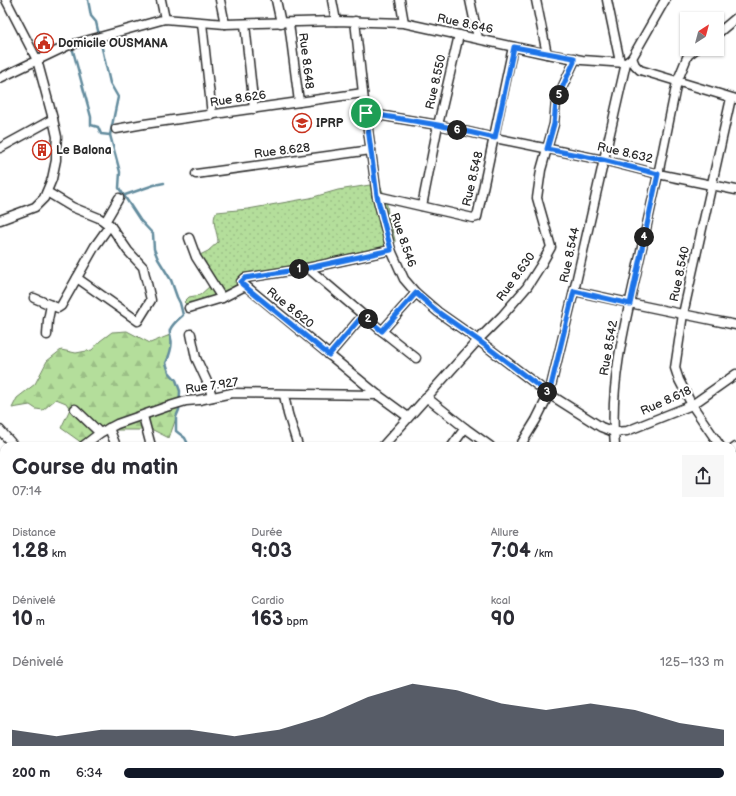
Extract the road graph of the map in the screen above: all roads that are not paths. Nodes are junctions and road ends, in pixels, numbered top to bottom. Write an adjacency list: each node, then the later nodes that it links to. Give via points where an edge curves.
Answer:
1 (6, 0): 27 (street)
2 (161, 0): 12 (street)
3 (220, 0): 18 (street)
4 (276, 0): 16 (street, Rue 8.648)
5 (332, 0): 13 (street)
6 (400, 0): 17 (street)
7 (470, 0): 22 (street)
8 (536, 0): 24 (street)
9 (607, 0): 28 (street)
10 (665, 0): 28 (street)
11 (736, 18): 20 (street)
12 (165, 19): 15 (street, Rue 8.646); 27 (street, Rue 8.646, via 67,46)
13 (336, 21): 14 (street, Rue 8.646); 16 (street, Rue 8.646)
14 (355, 21): 17 (street, Rue 8.646); 31 (street, Rue 8.546)
15 (202, 23): 18 (street, Rue 8.646); 36 (street)
16 (285, 23): 19 (street, Rue 8.646); 33 (street, Rue 8.648)
17 (404, 23): 21 (street, Rue 8.646)
18 (225, 24): 19 (street, Rue 8.646)
19 (245, 24): 34 (street)
20 (724, 28)
21 (459, 35): 22 (street, Rue 8.646); 38 (street, Rue 8.550)
22 (478, 38): 23 (street, Rue 8.646)
23 (514, 47): 24 (street, Rue 8.646); 40 (street, Rue 8.548)
24 (547, 54): 26 (street, Rue 8.646)
25 (688, 56): 30 (street, Rue 8.542)
26 (574, 58): 28 (street, Rue 8.646); 42 (street, Rue 8.630, via 556,101 554,124)
27 (37, 60): 29 (street, Rue 8.646); 37 (street)
28 (626, 61): 30 (street, via 640,70); 44 (street, Rue 8.544)
29 (0, 78)
30 (677, 82): 32 (street); 46 (street, Rue 8.542)
31 (363, 93): 33 (street, Rue 8.626); 35 (street, Rue 8.546)
32 (733, 99): 47 (street, Rue 8.540)
33 (299, 102): 34 (street, Rue 8.626)
34 (254, 109): 36 (street, Rue 8.626)
35 (366, 113): 38 (street, Rue 8.632); 43 (street, Rue 8.546)
36 (212, 115): 39 (street, Rue 8.626)
37 (53, 119): 41 (street); 49 (street, via 57,136 56,160)
38 (438, 125): 40 (street, Rue 8.632); 52 (street, Rue 8.550)
39 (116, 129)
40 (495, 138): 42 (street, Rue 8.632); 52 (street, Rue 8.548, via 477,217)
41 (0, 148)
42 (547, 149): 44 (street, Rue 8.632); 73 (street, Rue 8.630, via 537,198 551,248 527,287)
43 (371, 150): 45 (street, Rue 8.628); 50 (street, Rue 8.546)
44 (603, 160): 46 (street, Rue 8.632); 60 (street, Rue 8.544)
45 (196, 174)
46 (658, 174): 47 (street, Rue 8.632); 64 (street, Rue 8.542)
47 (711, 185): 48 (street, Rue 8.632); 67 (street, Rue 8.540)
48 (736, 190)
49 (47, 192): 53 (street, via 35,207); 54 (street, via 72,207)
50 (377, 196): 52 (street, Rue 8.548); 56 (street, Rue 8.546)
51 (119, 198): 54 (street)
52 (422, 206)
53 (0, 220)
54 (108, 223): 58 (street); 58 (street, via 143,267 152,300 138,321)
55 (189, 238): 63 (street, via 196,257)
56 (391, 250): 57 (street, Rue 8.620); 61 (street, Rue 8.546, via 404,278)
57 (308, 268): 59 (street, Rue 8.620, via 245,278 241,282); 68 (street)
58 (77, 278): 65 (street, via 61,306 58,308)
59 (245, 286): 63 (street); 74 (street, Rue 8.620)
60 (574, 291): 64 (street); 77 (street, Rue 8.544)
61 (416, 293): 70 (street); 73 (street, Rue 8.546)
62 (34, 298): 65 (street)
63 (222, 298): 66 (street)
64 (630, 304): 67 (street); 89 (street, Rue 8.542, via 617,371 613,410)
65 (51, 305): 72 (street)
66 (189, 308)
67 (683, 314): 69 (street); 82 (street, Rue 8.540, via 675,368)
68 (363, 315): 70 (street); 74 (street)
69 (736, 325)
70 (382, 331): 75 (street)
71 (191, 334): 80 (street, via 196,358)
72 (47, 335)
73 (478, 340): 77 (street, Rue 8.546); 81 (street, Rue 8.630)
74 (329, 355): 79 (street, Rue 8.620)
75 (416, 358)
76 (736, 374): 82 (street, Rue 8.618)
77 (549, 394): 89 (street, Rue 8.546, via 601,427); 99 (street, Rue 8.544)
78 (284, 395): 79 (street, Rue 7.927); 80 (street, Rue 7.927, via 232,393); 95 (street)
79 (378, 395): 85 (street, Rue 8.620)
80 (212, 397): 84 (street, Rue 7.927, via 166,406)
81 (426, 397): 85 (street, Rue 8.630); 87 (street)
82 (692, 405): 89 (street, Rue 8.618, via 627,430); 101 (street, Rue 8.540)
83 (75, 409): 90 (street)
84 (143, 416): 86 (street, Rue 7.927); 94 (street)
85 (408, 417): 96 (street, Rue 8.630)
86 (109, 428): 90 (street, Rue 7.927); 93 (street)
87 (465, 428): 97 (street); 98 (street)
88 (0, 430): 91 (street)
89 (614, 432): 100 (street)
90 (100, 433): 92 (street, Rue 7.927)
91 (10, 442)
92 (88, 442)
93 (114, 442)
94 (150, 442)
95 (297, 442)
96 (386, 442)
97 (455, 442)
98 (484, 442)
99 (522, 442)
100 (615, 442)
101 (717, 442)

